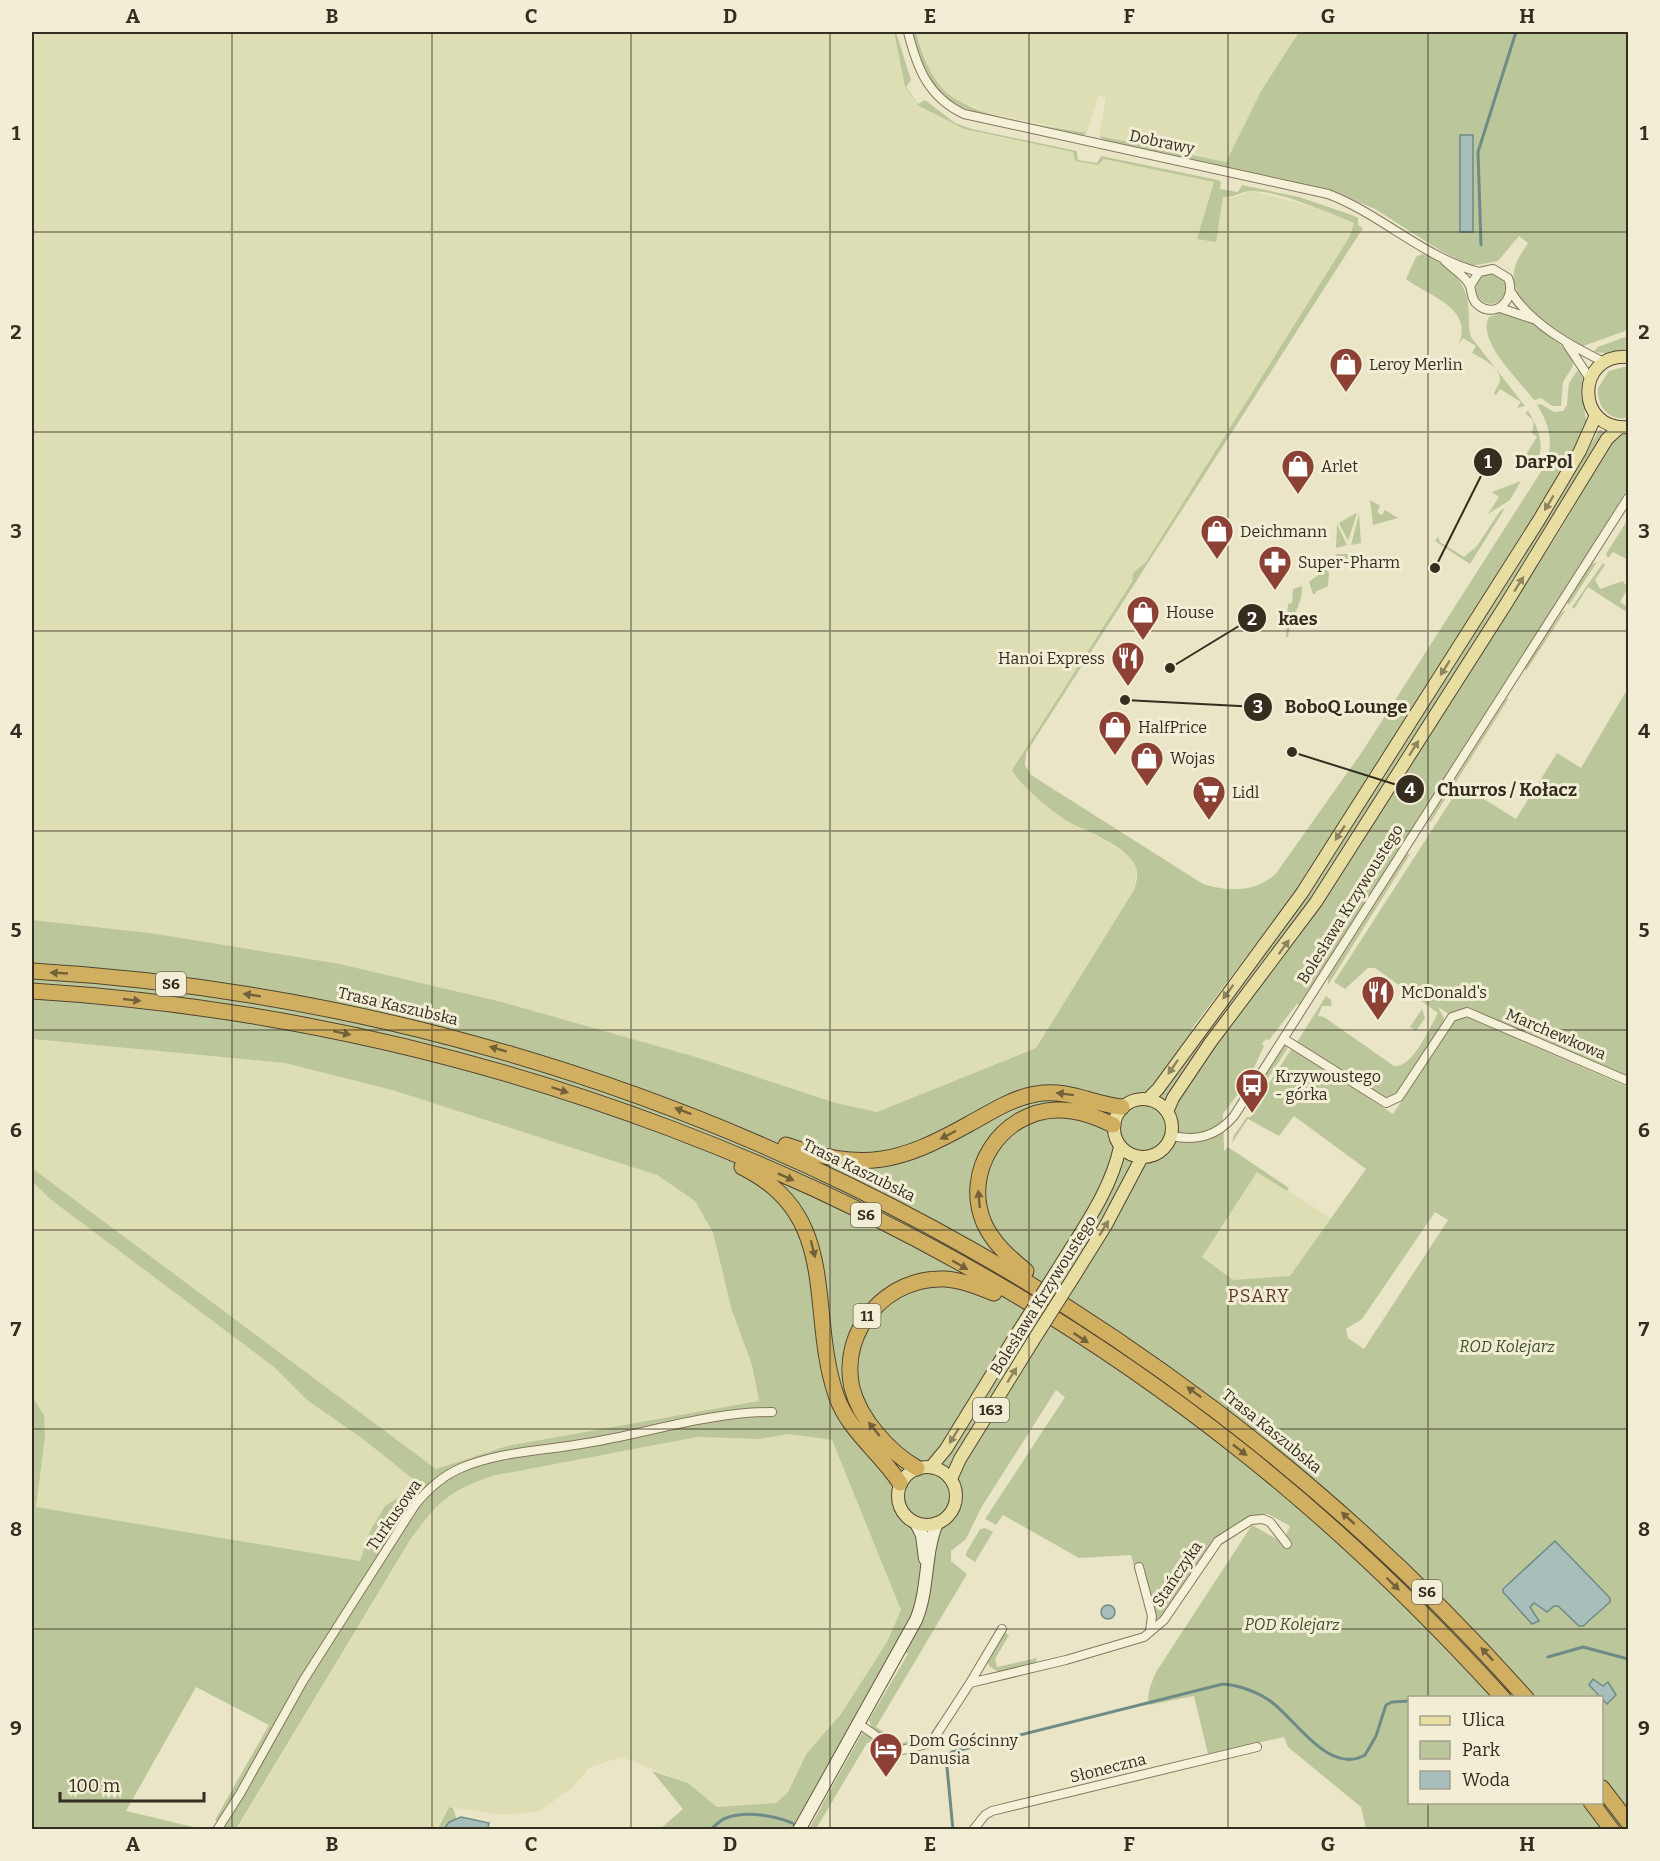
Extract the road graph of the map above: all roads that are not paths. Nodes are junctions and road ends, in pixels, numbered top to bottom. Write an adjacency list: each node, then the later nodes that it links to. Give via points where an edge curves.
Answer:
1 (908, 32): 2 (street, Dobrawy, via 916,66 927,85 943,102 964,114 1328,194 1362,208)
2 (1442, 258): 3 (street, Dobrawy); 4 (street, Dobrawy)
3 (1479, 272): 4 (street); 5 (street, Dobrawy, via 1493,269 1503,273)
4 (1470, 286): 6 (street, Dobrawy, via 1471,296 1480,307)
5 (1511, 292): 6 (street); 7 (street, Dobrawy)
6 (1500, 308): 7 (street, Dobrawy)
7 (1536, 320): 8 (street, Dobrawy)
8 (1565, 341): 10 (street); 11 (street)
9 (1629, 357): 10 (main road)
10 (1604, 362): 11 (main road)
11 (1590, 379): 12 (main road, via 1588,398)
12 (1596, 415): 13 (main road, via 1610,425); 19 (main road, one-way to 19, via 1581,451 1539,520 1302,893)
13 (1624, 427): 21 (main road, one-way to 13, via 1210,1043 1316,902 1607,439)
14 (1629, 498): 17 (street, Bolesława Krzywoustego)
15 (32, 971): 23 (highway, Trasa Kaszubska / S6, one-way to 15, via 572,1072 393,1022 220,990)
16 (32, 991): 25 (highway, S6, one-way to 25, via 219,1010 379,1041 534,1081)
17 (1284, 1039): 18 (street, Marchewkowa, via 1386,1103 1399,1097 1452,1017 1467,1012); 24 (street, Bolesława Krzywoustego, via 1240,1108 1221,1130 1196,1139)
18 (1629, 1081)
19 (1148, 1099): 20 (main road, via 1134,1100); 21 (main road)
20 (1122, 1107): 22 (main road); 23 (highway, one-way to 23, via 1065,1093 1030,1095 914,1152 872,1161 850,1162 818,1156)
21 (1167, 1112): 24 (main road)
22 (1113, 1125): 26 (main road); 28 (highway, one-way to 22, via 1003,1251 988,1230 978,1202 981,1166 1003,1132 1038,1113 1077,1111)
23 (737, 1133): 28 (highway, Trasa Kaszubska / S6, via 901,1209)
24 (1171, 1136): 27 (main road, via 1160,1151)
25 (694, 1137): 29 (highway, S6, one-way to 29, via 877,1220); 33 (highway, one-way to 33, via 770,1184 802,1220 814,1253 836,1395 856,1430)
26 (1120, 1147): 27 (main road); 31 (main road, Bolesława Krzywoustego, one-way to 31, bridge, via 1095,1209 946,1449)
27 (1142, 1157): 32 (main road, Bolesława Krzywoustego / 163, one-way to 27, bridge, via 956,1465 1106,1225)
28 (1061, 1302): 43 (highway, Trasa Kaszubska / S6, one-way to 28, via 1428,1593 1321,1494 1195,1393)
29 (1031, 1306): 31 (highway, 11, one-way to 29, via 902,1458 878,1433 855,1398 850,1362 867,1316 899,1288 937,1279 974,1286); 42 (highway, S6, one-way to 42, via 1176,1402 1300,1499 1414,1604)
30 (772, 1412): 50 (street, Turkusowa, via 730,1414 509,1455 461,1468 439,1480 415,1505 303,1681)
31 (924, 1467): 32 (main road, via 941,1470); 33 (main road, via 907,1474)
32 (951, 1479): 35 (main road, 163, via 955,1503 949,1515)
33 (900, 1483): 34 (main road, 163, via 900,1509)
34 (916, 1523): 35 (main road); 38 (main road, 163, via 922,1535)
35 (937, 1523): 38 (main road, 163)
36 (1287, 1544): 40 (street, Stańczyka, via 1270,1522 1263,1519 1245,1523 1218,1541 1164,1620)
37 (1140, 1567): 40 (street, Stańczyka, via 1152,1616)
38 (927, 1575): 44 (main road, 163, via 909,1635)
39 (1002, 1629): 41 (street)
40 (1149, 1632): 41 (street, Stańczyka, via 1132,1642)
41 (970, 1683): 44 (street, via 934,1741 928,1744 898,1751)
42 (1501, 1696)
43 (1524, 1696)
44 (859, 1724): 49 (main road, 163)
45 (1257, 1747): 51 (street, Słoneczna, via 992,1811)
46 (1603, 1789): 48 (highway)
47 (1593, 1804): 52 (highway)
48 (1629, 1822)
49 (802, 1825)
50 (217, 1830)
51 (973, 1830)
52 (1612, 1830)

